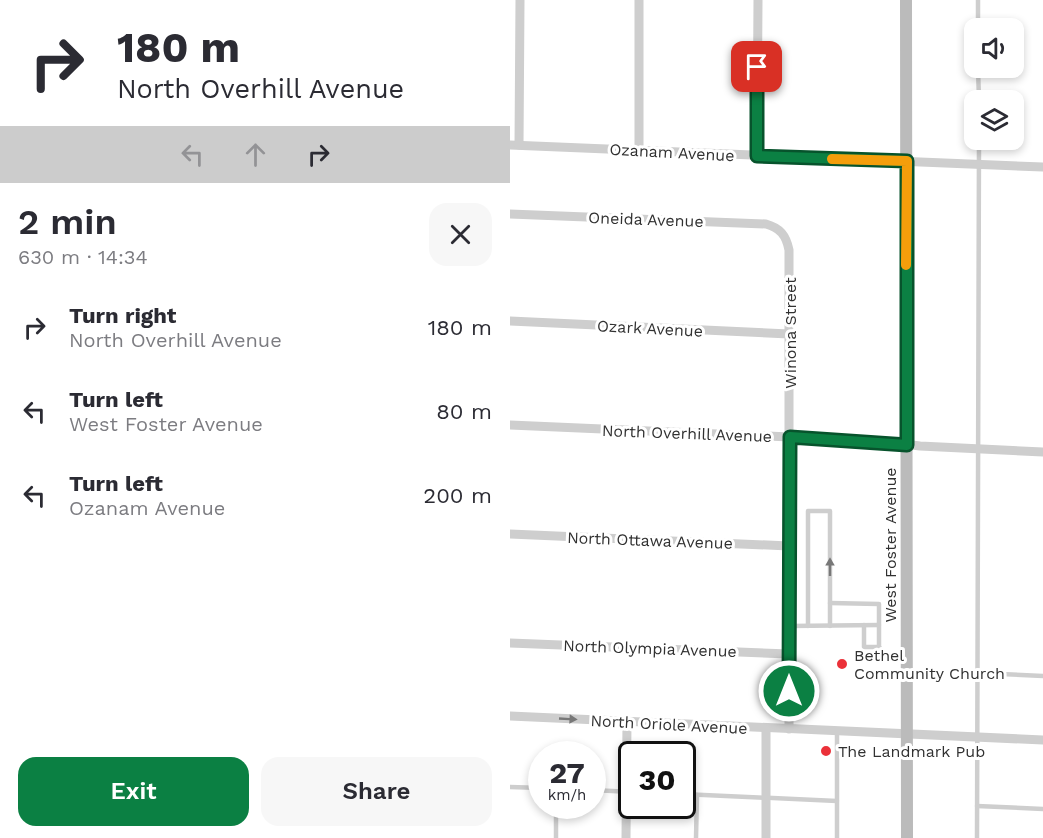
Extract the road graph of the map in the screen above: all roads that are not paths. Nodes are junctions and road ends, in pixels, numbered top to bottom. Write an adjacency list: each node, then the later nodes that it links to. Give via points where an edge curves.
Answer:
1 (520, 0): 7 (street)
2 (639, 0): 8 (street)
3 (758, 0): 10 (street)
4 (906, 0): 11 (street, West Foster Avenue)
5 (978, 0): 6 (lane)
6 (978, 18)
7 (514, 145): 8 (street, Ozanam Avenue)
8 (639, 150): 10 (street, Ozanam Avenue)
9 (979, 150): 12 (lane)
10 (757, 156): 11 (street, Ozanam Avenue)
11 (907, 161): 12 (street, Ozanam Avenue); 20 (street, West Foster Avenue)
12 (979, 164): 13 (street, Ozanam Avenue); 21 (lane)
13 (1043, 167)
14 (510, 214): 15 (street, Oneida Avenue, via 766,224)
15 (781, 232): 17 (street, Winona Street, via 789,250)
16 (510, 321): 17 (street, Ozark Avenue)
17 (789, 334): 19 (street, Winona Street)
18 (510, 425): 19 (street, North Overhill Avenue)
19 (790, 437): 20 (street, North Overhill Avenue); 24 (street, Winona Street)
20 (907, 445): 21 (street, North Overhill Avenue); 34 (street, West Foster Avenue)
21 (977, 449): 22 (street, North Overhill Avenue); 35 (lane)
22 (1043, 452)
23 (510, 534): 24 (street, North Ottawa Avenue)
24 (789, 546): 27 (street, Winona Street)
25 (830, 603): 26 (lane, via 879,604); 28 (lane, one-way to 28, via 830,511 808,511); 29 (lane)
26 (879, 625): 30 (lane); 32 (lane)
27 (789, 626): 28 (lane); 33 (street, Winona Street)
28 (808, 626): 29 (lane)
29 (830, 626): 30 (lane)
30 (864, 626): 32 (lane, via 864,647)
31 (510, 643): 33 (street, North Olympia Avenue)
32 (879, 647): 34 (lane, via 889,657)
33 (789, 654): 40 (street, Winona Street)
34 (907, 657): 42 (street, West Foster Avenue)
35 (977, 673): 36 (lane); 43 (lane)
36 (1043, 676)
37 (510, 716): 38 (street, North Oriole Avenue, one-way to 38)
38 (627, 722): 39 (street, North Oriole Avenue); 45 (street)
39 (766, 728): 40 (street, North Oriole Avenue); 49 (street)
40 (789, 729): 41 (street, North Oriole Avenue)
41 (837, 731): 42 (street, North Oriole Avenue); 50 (lane)
42 (907, 734): 43 (street, North Oriole Avenue); 61 (street, West Foster Avenue)
43 (977, 737): 44 (street, North Oriole Avenue); 51 (lane)
44 (1043, 740)
45 (628, 741)
46 (510, 787): 47 (lane)
47 (528, 788)
48 (696, 795): 49 (lane)
49 (766, 798): 50 (lane); 59 (street)
50 (837, 801): 60 (lane)
51 (977, 806): 52 (lane); 62 (lane)
52 (1043, 809)
53 (556, 819): 56 (lane)
54 (627, 819): 57 (street)
55 (696, 819): 58 (lane)
56 (556, 838)
57 (626, 838)
58 (696, 838)
59 (766, 838)
60 (837, 838)
61 (907, 838)
62 (977, 838)

